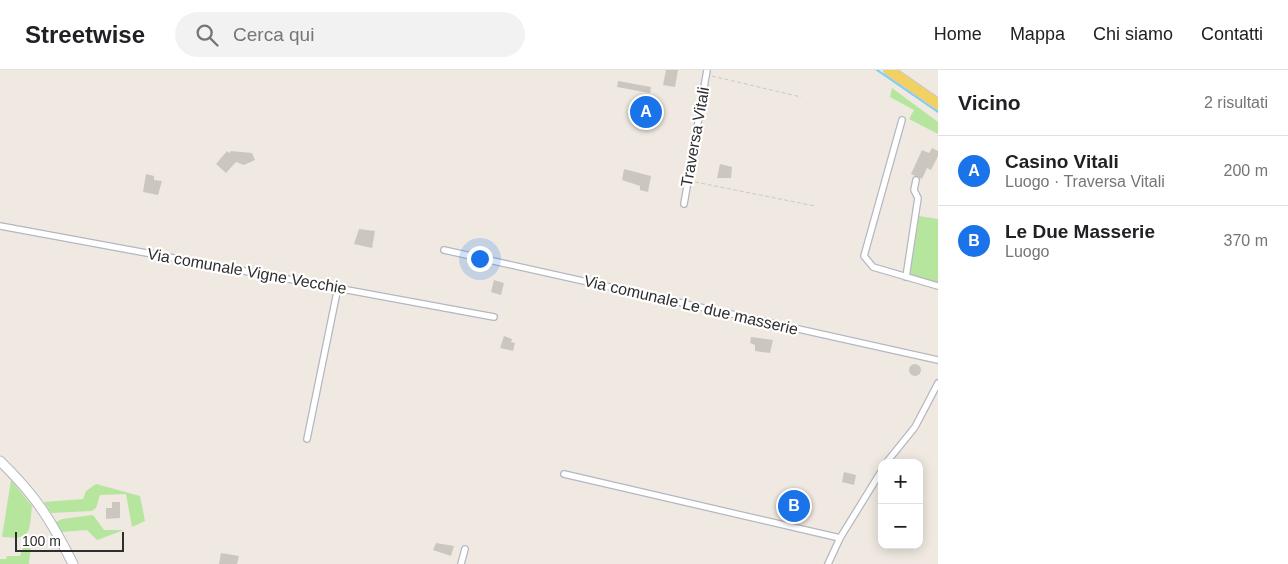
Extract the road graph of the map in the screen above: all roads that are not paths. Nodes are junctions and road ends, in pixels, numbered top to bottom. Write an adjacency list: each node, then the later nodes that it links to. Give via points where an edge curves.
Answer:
1 (889, 70): 3 (main road)
2 (706, 72): 6 (street, Traversa Vitali)
3 (938, 104)
4 (902, 120): 9 (street, via 864,256 873,267)
5 (916, 180): 9 (street, via 914,190 918,198)
6 (684, 204)
7 (0, 226): 11 (street, Via comunale Vigne Vecchie)
8 (444, 250): 13 (street, Via comunale Le due masserie)
9 (906, 277): 10 (street)
10 (938, 286)
11 (338, 287): 12 (street, Via comunale Vigne Vecchie); 15 (street)
12 (494, 317)
13 (938, 360)
14 (938, 383): 16 (street, via 915,427)
15 (307, 439)
16 (889, 459)
17 (0, 462): 22 (main road, via 33,494)
18 (564, 474): 20 (street)
19 (878, 476): 20 (street)
20 (840, 538): 24 (street)
21 (465, 549): 23 (street)
22 (73, 564)
23 (461, 564)
24 (828, 564)

